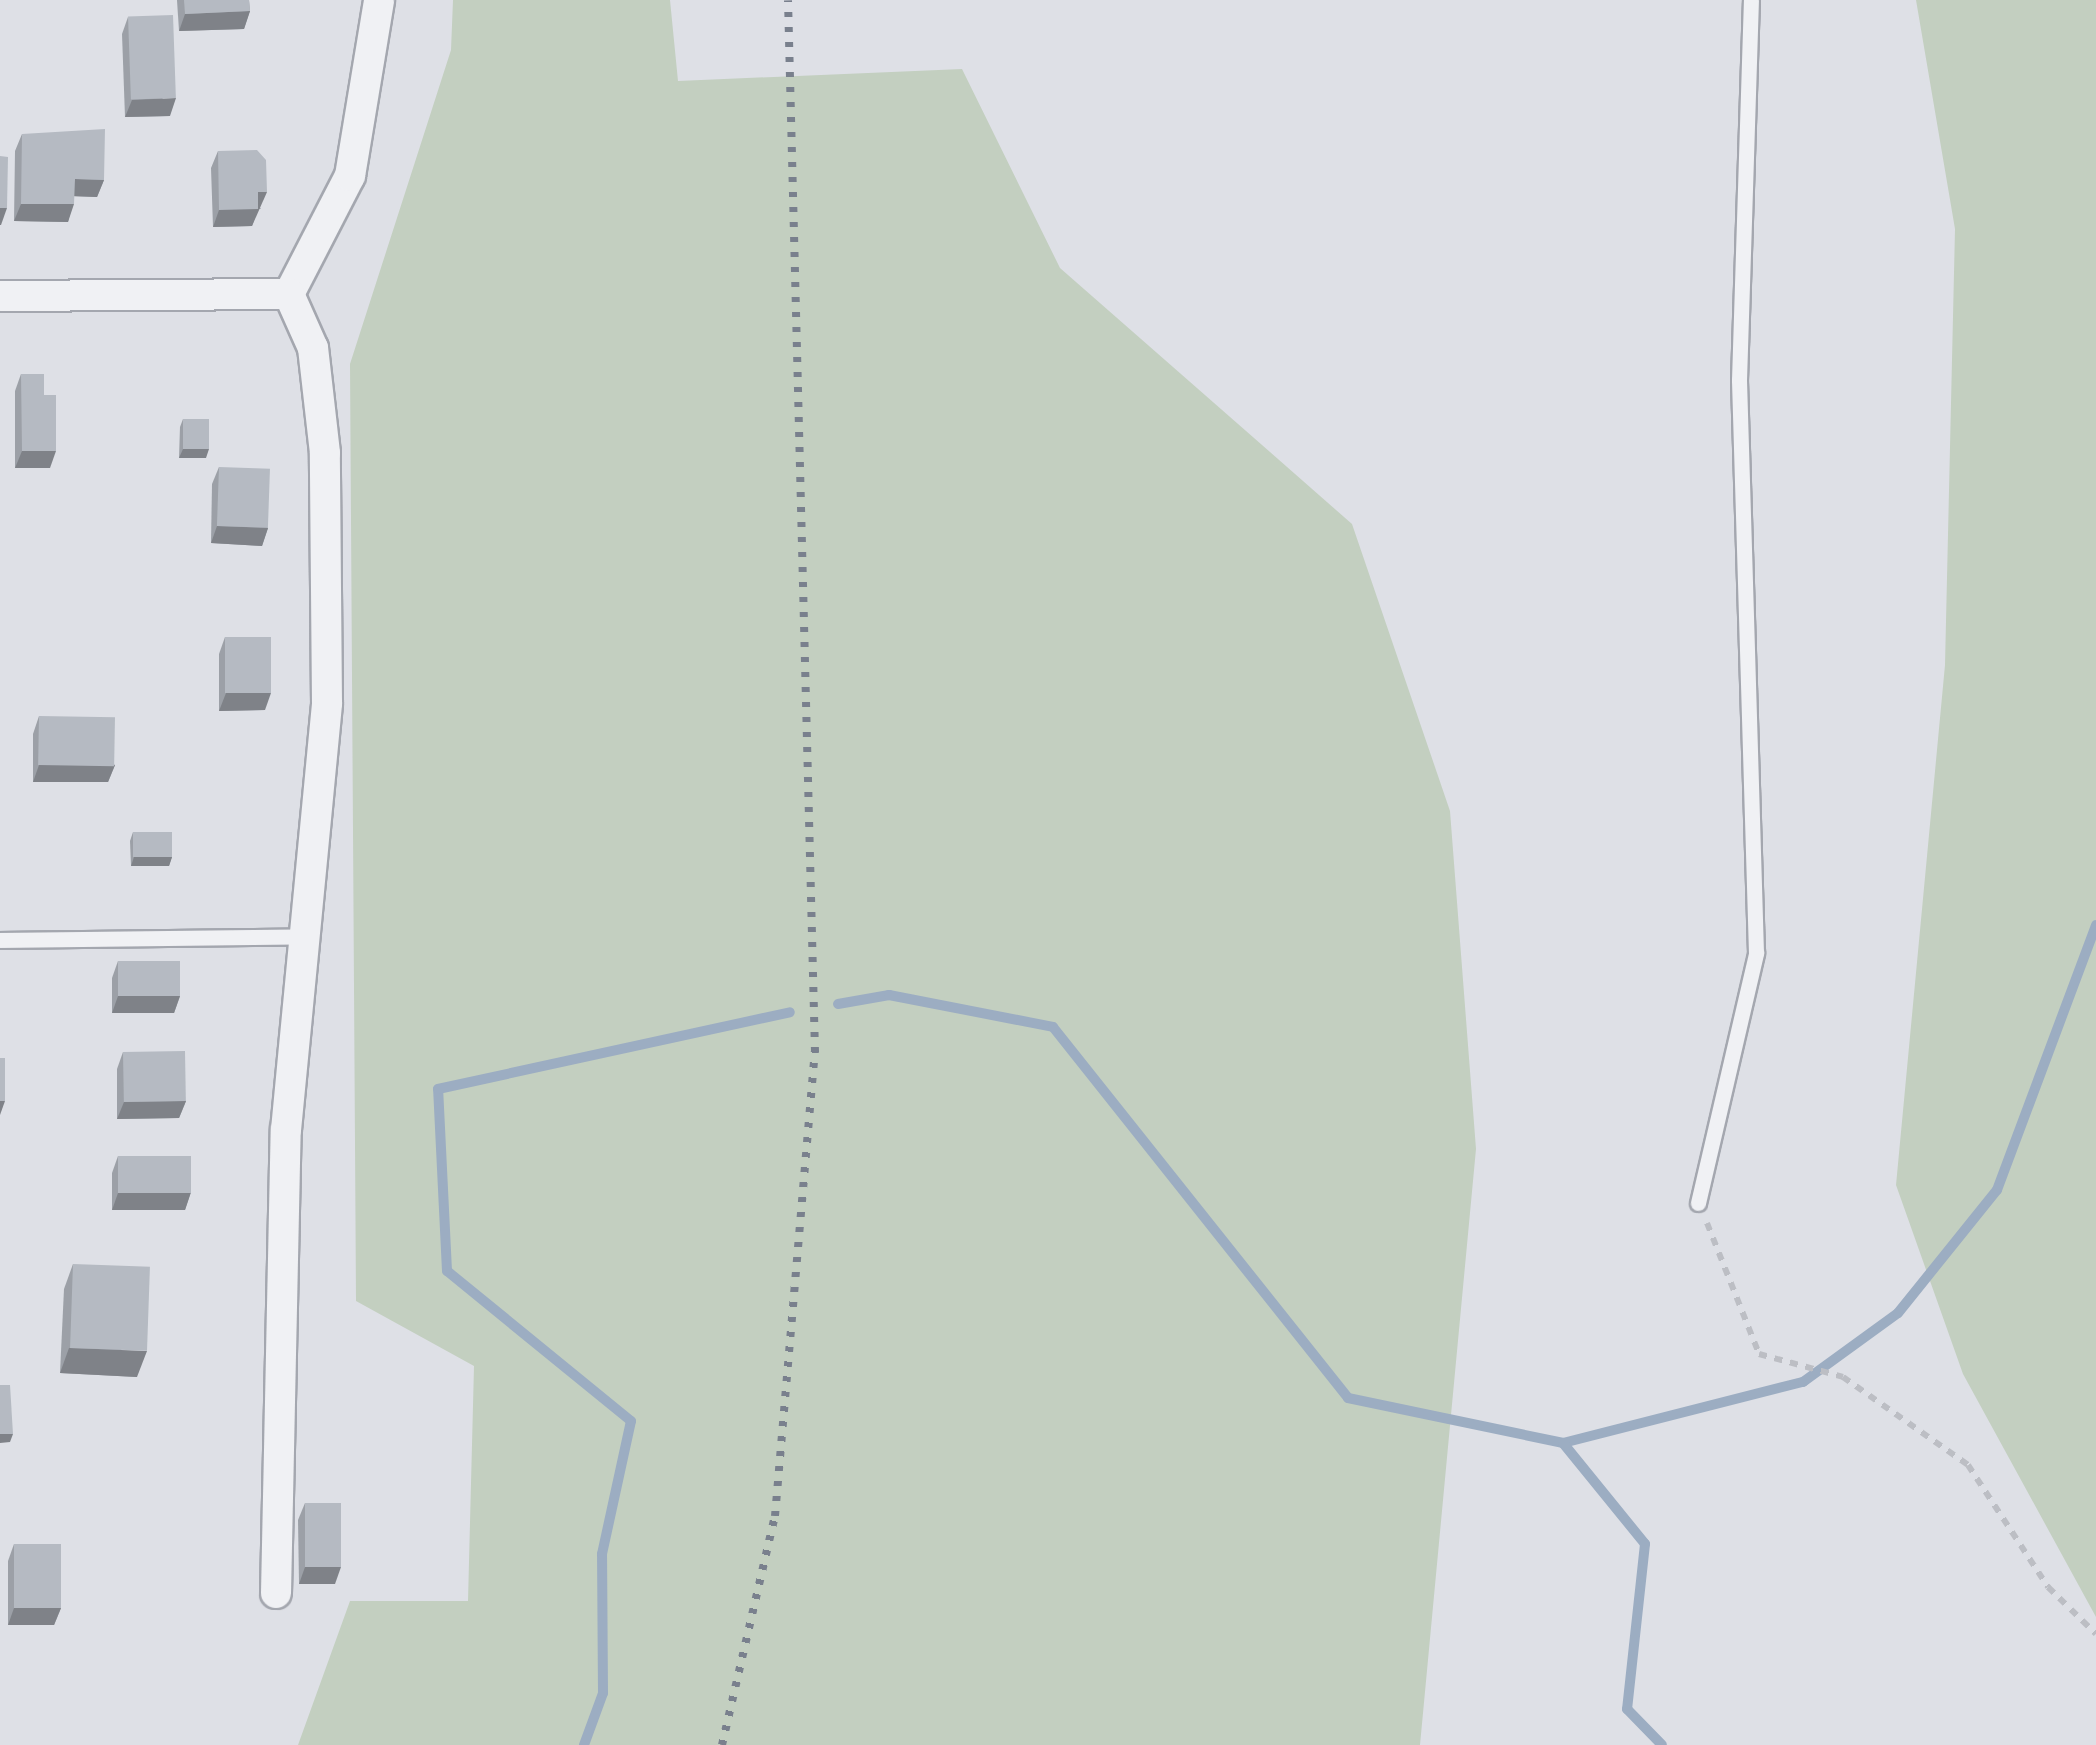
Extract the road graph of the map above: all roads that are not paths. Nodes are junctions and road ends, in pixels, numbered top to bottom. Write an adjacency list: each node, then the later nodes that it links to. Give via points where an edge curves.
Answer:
1 (379, 0): 3 (street, via 350,176)
2 (1751, 0): 7 (lane, via 1739,380 1756,953)
3 (289, 294): 4 (street); 5 (street, via 313,348 325,454 328,703)
4 (0, 296)
5 (309, 936): 6 (lane); 8 (street, via 286,1130)
6 (0, 940)
7 (1698, 1203)
8 (276, 1593)

